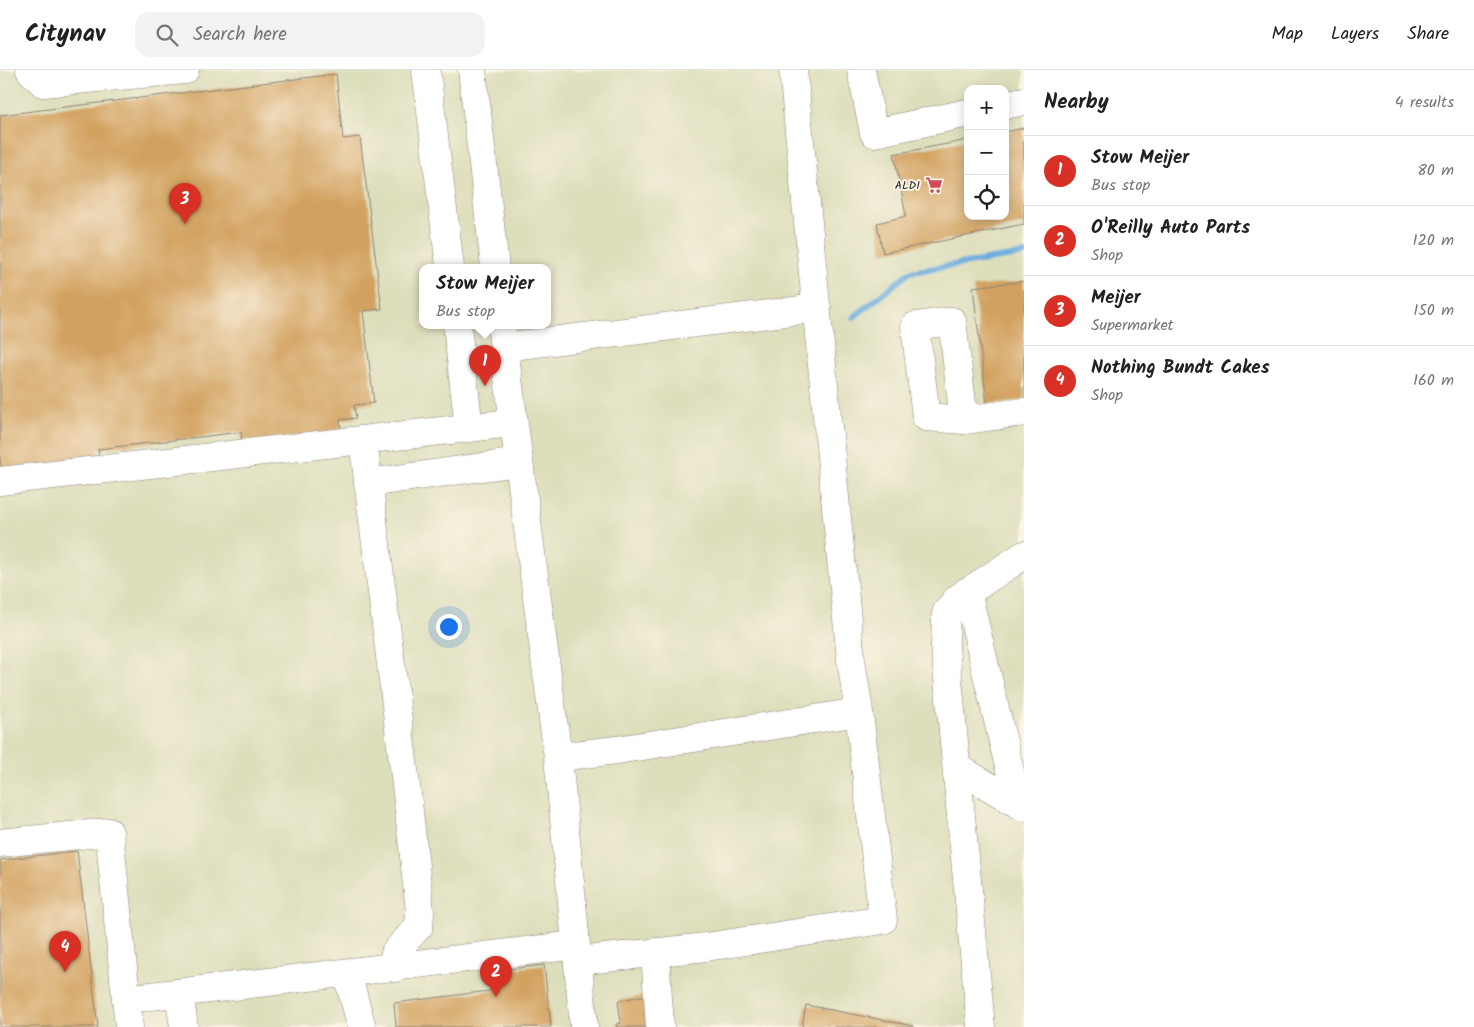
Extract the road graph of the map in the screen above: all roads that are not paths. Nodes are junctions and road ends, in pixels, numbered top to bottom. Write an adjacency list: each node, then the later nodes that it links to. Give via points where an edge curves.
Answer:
1 (30, 70): 2 (lane, via 43,82)
2 (185, 70)
3 (426, 70): 10 (lane)
4 (472, 70): 11 (lane)
5 (793, 70): 12 (lane)
6 (864, 71): 9 (lane, via 874,133)
7 (1024, 101): 8 (lane)
8 (1009, 104)
9 (964, 114)
10 (450, 264)
11 (495, 264)
12 (817, 308): 14 (lane); 25 (lane, via 851,660)
13 (457, 329): 18 (lane)
14 (502, 336): 17 (lane)
15 (1024, 412): 16 (lane)
16 (964, 420)
17 (512, 423): 18 (lane); 20 (lane)
18 (469, 428): 19 (lane)
19 (363, 440): 21 (lane); 22 (lane)
20 (518, 462): 22 (lane); 26 (lane)
21 (0, 480)
22 (368, 483): 32 (lane, via 420,912 419,926 395,952)
23 (1023, 559): 24 (lane)
24 (968, 591): 27 (lane, via 957,598 946,613 945,647); 28 (lane)
25 (859, 712): 26 (lane); 30 (lane, via 883,920)
26 (558, 757): 31 (lane)
27 (958, 768): 28 (lane); 41 (lane)
28 (1021, 806)
29 (0, 843): 35 (lane, via 109,832)
30 (655, 952): 31 (lane); 40 (lane)
31 (577, 953): 32 (lane); 39 (lane)
32 (395, 968): 33 (lane)
33 (347, 974): 34 (lane); 38 (lane)
34 (179, 993): 35 (lane); 37 (lane)
35 (126, 1000): 36 (lane)
36 (128, 1027)
37 (184, 1027)
38 (362, 1027)
39 (584, 1027)
40 (660, 1027)
41 (981, 1027)

